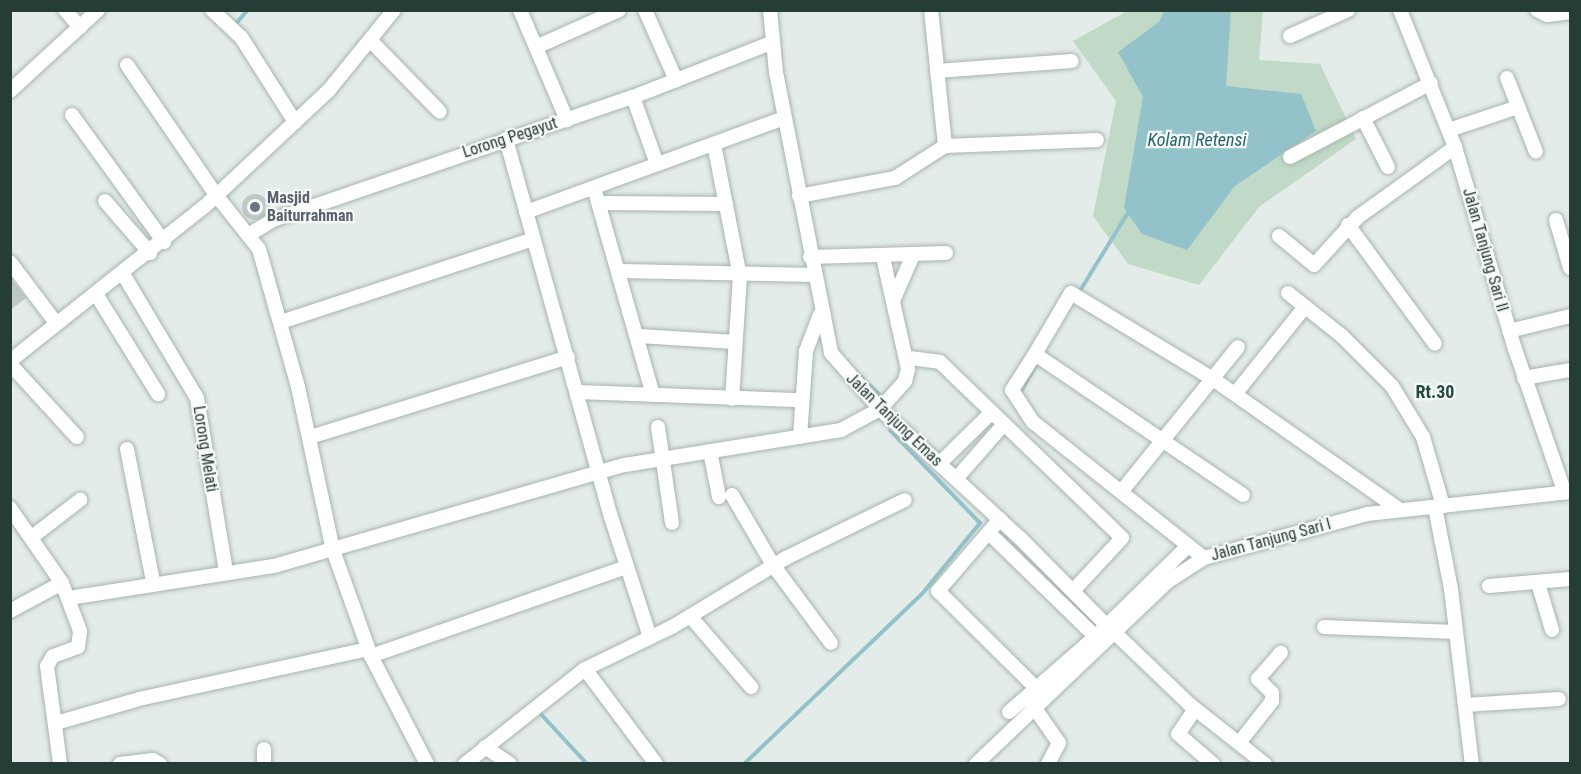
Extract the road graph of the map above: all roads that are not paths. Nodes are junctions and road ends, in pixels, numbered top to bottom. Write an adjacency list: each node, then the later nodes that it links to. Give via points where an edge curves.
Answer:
1 (65, 10): 15 (street)
2 (98, 10): 15 (street)
3 (212, 10): 34 (street, via 230,24)
4 (374, 10): 14 (street)
5 (520, 10): 19 (street)
6 (619, 10): 19 (street)
7 (645, 10): 24 (street)
8 (931, 10): 22 (street)
9 (1348, 10): 16 (street)
10 (1400, 10): 25 (street, Jalan Tanjung Sari II)
11 (1537, 10): 13 (street, via 1547,15)
12 (774, 12): 18 (street, Jalan Tanjung Emas)
13 (1570, 12)
14 (390, 15): 17 (street)
15 (80, 27): 26 (street)
16 (1290, 36)
17 (370, 40): 29 (street); 34 (street)
18 (771, 43): 24 (street, Lorong Pegayut); 31 (street, Jalan Tanjung Emas)
19 (536, 47): 33 (street)
20 (1072, 61): 22 (street)
21 (127, 65): 46 (street)
22 (937, 71): 39 (street)
23 (1507, 78): 28 (street)
24 (676, 80): 27 (street, Lorong Pegayut)
25 (1431, 83): 32 (street); 35 (street, Jalan Tanjung Sari II)
26 (10, 91)
27 (633, 97): 33 (street, Lorong Pegayut); 43 (street)
28 (1518, 107): 35 (street); 41 (street)
29 (440, 112)
30 (72, 115): 57 (street)
31 (784, 118): 38 (street); 47 (street, Jalan Tanjung Emas)
32 (1363, 118): 42 (street); 44 (street)
33 (567, 120): 36 (street, Lorong Pegayut)
34 (296, 122): 46 (street)
35 (1449, 130): 40 (street, Jalan Tanjung Sari II)
36 (506, 139): 51 (street); 54 (street, Lorong Pegayut, via 273,220)
37 (1097, 140): 39 (street)
38 (714, 144): 43 (street); 50 (street)
39 (945, 146): 47 (street, via 895,178)
40 (1455, 147): 53 (street); 77 (street, Jalan Tanjung Sari II)
41 (1536, 152)
42 (1290, 157)
43 (657, 164): 45 (street)
44 (1388, 167)
45 (594, 188): 49 (street); 51 (street)
46 (216, 195): 54 (street); 57 (street)
47 (798, 196): 61 (street, Jalan Tanjung Emas)
48 (105, 201): 58 (street)
49 (600, 203): 50 (street); 65 (street)
50 (726, 204): 68 (street)
51 (526, 212): 56 (street)
52 (1556, 220): 64 (street)
53 (1348, 225): 55 (street, via 1312,266); 80 (street)
54 (250, 234): 75 (street, via 266,269)
55 (1279, 236)
56 (533, 239): 75 (street); 82 (street)
57 (164, 242): 58 (street)
58 (150, 253): 66 (street)
59 (946, 253): 60 (street)
60 (913, 255): 62 (street); 71 (street)
61 (810, 256): 62 (street); 67 (street, Jalan Tanjung Emas)
62 (883, 257): 71 (street)
63 (10, 262): 76 (street)
64 (1570, 268)
65 (621, 271): 68 (street); 78 (street)
66 (123, 274): 70 (street); 124 (street, Lorong Melati, via 197,398)
67 (813, 275): 68 (street); 73 (street, Jalan Tanjung Emas)
68 (740, 276): 79 (street)
69 (1288, 293): 72 (street)
70 (96, 294): 76 (street); 90 (street)
71 (893, 301): 84 (street)
72 (1305, 307): 91 (street); 112 (street, via 1378,368 1407,407 1435,467)
73 (820, 315): 94 (street, via 808,339); 95 (street, Jalan Tanjung Emas, via 834,359)
74 (1570, 316): 77 (street)
75 (281, 322): 99 (street)
76 (56, 323): 85 (street)
77 (1509, 331): 87 (street, Jalan Tanjung Sari II)
78 (639, 336): 79 (street); 92 (street)
79 (735, 342): 93 (street)
80 (1434, 344)
81 (1238, 346): 88 (street)
82 (568, 357): 89 (street); 99 (street)
83 (1039, 357): 88 (street, via 1070,294 1080,295); 101 (street); 107 (street, via 1013,388 1017,399 1040,430)
84 (909, 358): 95 (street, via 905,381); 96 (street, via 940,362)
85 (10, 362): 98 (street)
86 (1570, 370): 87 (street)
87 (1524, 378): 108 (street, Jalan Tanjung Sari II)
88 (1213, 379): 91 (street); 101 (street)
89 (579, 392): 92 (street); 106 (street)
90 (158, 394)
91 (1235, 394): 114 (street)
92 (653, 395): 93 (street)
93 (732, 399): 94 (street)
94 (801, 400): 100 (street)
95 (880, 409): 100 (street, via 841,430); 105 (street, Jalan Tanjung Emas)
96 (998, 418): 105 (street); 105 (street); 130 (street, via 1122,538)
97 (658, 427): 104 (street)
98 (77, 437)
99 (310, 437): 120 (street)
100 (800, 437): 103 (street)
101 (1162, 442): 107 (street); 109 (street)
102 (127, 448): 126 (street)
103 (710, 451): 104 (street); 122 (street, via 726,496)
104 (660, 458): 106 (street); 116 (street)
105 (948, 471): 115 (street, Jalan Tanjung Emas)
106 (598, 472): 120 (street); 123 (street)
107 (1121, 492): 119 (street)
108 (1568, 493): 112 (street, Jalan Tanjung Sari I)
109 (1244, 495)
110 (80, 500): 118 (street)
111 (905, 500): 122 (street)
112 (1439, 506): 114 (street, Jalan Tanjung Sari I); 137 (street)
113 (10, 508): 118 (street)
114 (1399, 509): 121 (street, Jalan Tanjung Sari I)
115 (1000, 519): 117 (street); 130 (street, Jalan Tanjung Emas)
116 (672, 524)
117 (989, 534): 139 (street); 145 (street, via 938,591)
118 (32, 537): 127 (street)
119 (1188, 546): 121 (street); 135 (street)
120 (333, 550): 124 (street, via 274,566); 141 (street)
121 (1204, 558): 135 (street, Jalan Tanjung Sari I, via 1167,582)
122 (773, 565): 133 (street); 140 (street)
123 (626, 567): 138 (street); 141 (street)
124 (226, 572): 126 (street)
125 (1570, 579): 128 (street)
126 (153, 582): 131 (street)
127 (62, 583): 131 (street); 132 (street)
128 (1538, 583): 129 (street); 136 (street)
129 (1489, 586)
130 (1073, 591): 135 (street, Jalan Tanjung Emas)
131 (69, 598): 151 (street, via 81,640 75,649 49,660)
132 (10, 611)
133 (690, 616): 138 (street); 144 (street)
134 (1324, 627): 137 (street)
135 (1110, 629): 139 (street, Jalan Tanjung Sari I); 149 (street, Jalan Tanjung Emas)
136 (1552, 630)
137 (1456, 632): 147 (street)
138 (650, 637): 143 (street)
139 (1099, 640): 145 (street); 148 (street, Jalan Tanjung Sari I)
140 (831, 643)
141 (369, 652): 151 (street, via 140,699); 160 (street)
142 (1281, 653): 152 (street, via 1258,679 1272,693 1272,701)
143 (585, 669): 153 (street); 163 (street)
144 (751, 687)
145 (1036, 688): 150 (street)
146 (1559, 699): 147 (street)
147 (1465, 705): 167 (street)
148 (1034, 707): 155 (street, Jalan Tanjung Sari I); 164 (street, via 1059,743)
149 (1195, 709): 152 (street, Jalan Tanjung Emas); 165 (street, via 1178,734)
150 (1009, 712)
151 (56, 723): 156 (street)
152 (1239, 743): 166 (street, Jalan Tanjung Emas)
153 (485, 747): 161 (street); 162 (street)
154 (264, 749): 159 (street)
155 (978, 763)
156 (60, 764)
157 (120, 764): 158 (street, via 153,760)
158 (160, 764)
159 (264, 764)
160 (427, 764)
161 (465, 764)
162 (510, 764)
163 (656, 764)
164 (1048, 764)
165 (1213, 764)
166 (1265, 764)
167 (1472, 764)

